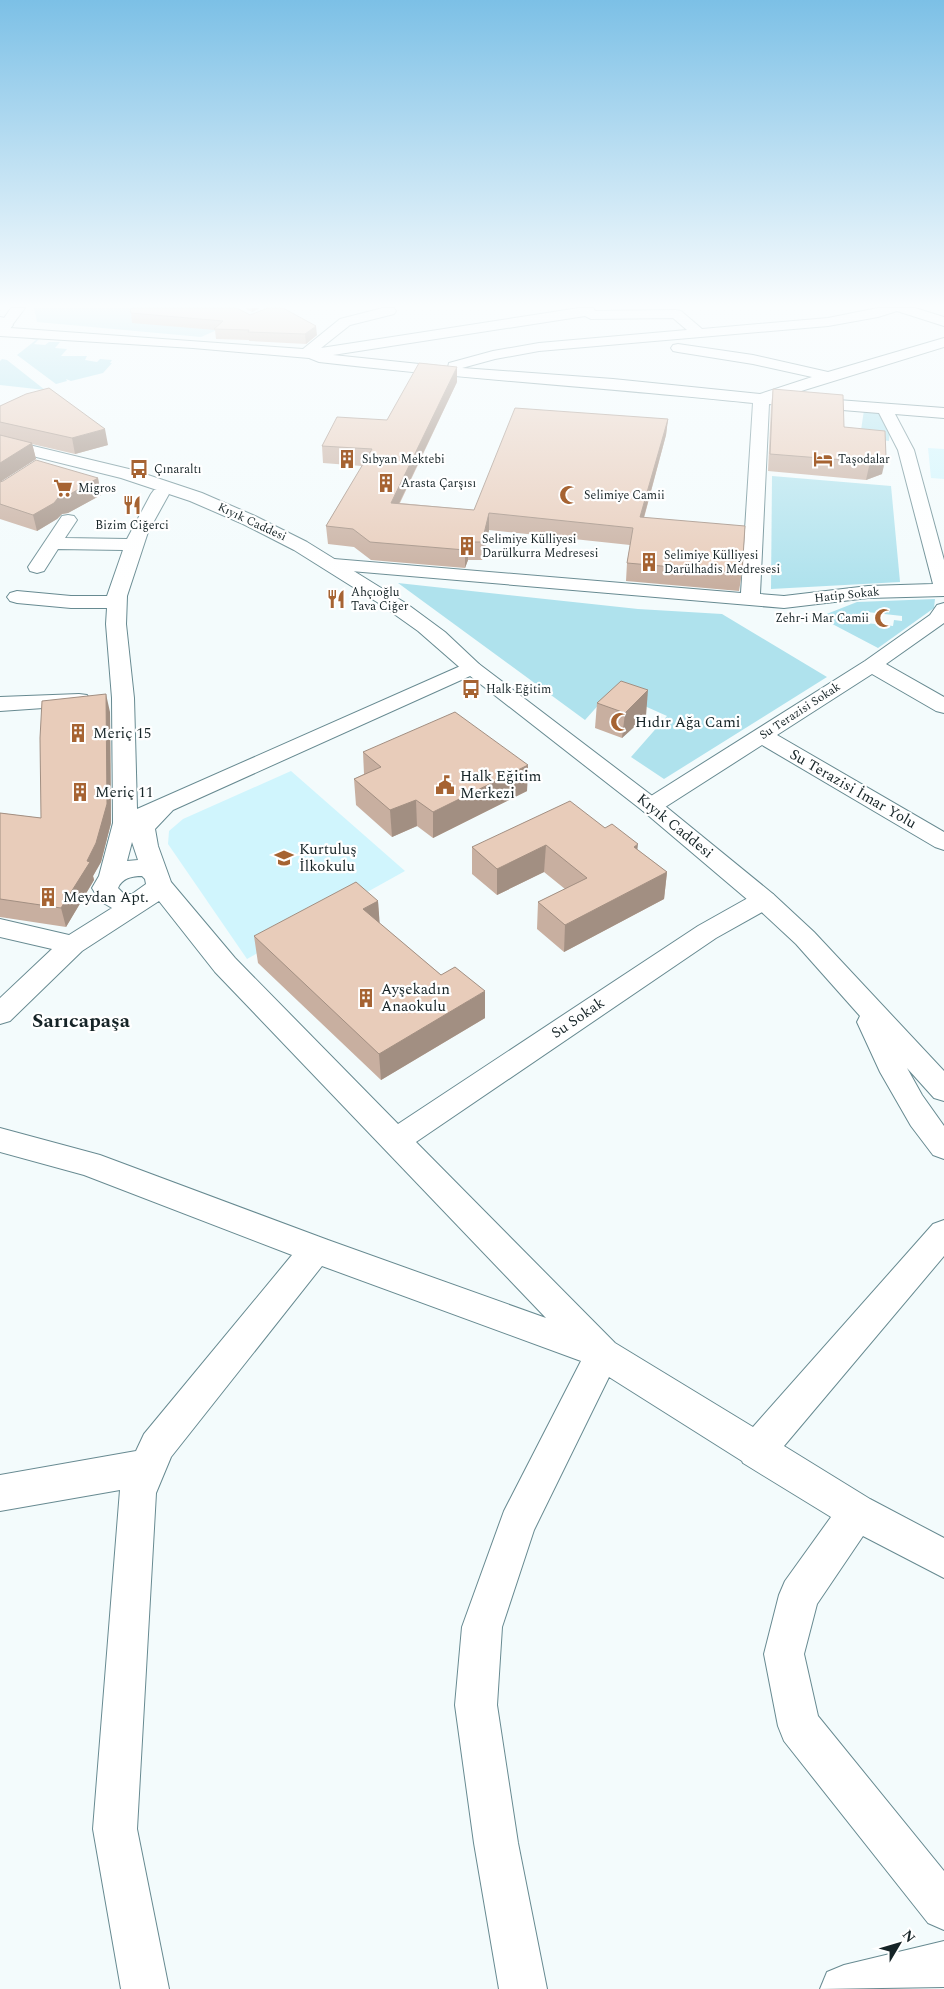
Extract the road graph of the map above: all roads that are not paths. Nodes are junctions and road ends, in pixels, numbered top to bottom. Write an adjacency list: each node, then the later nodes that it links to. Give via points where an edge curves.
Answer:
1 (761, 400): 17 (street)
2 (774, 401): 3 (street)
3 (884, 408): 4 (street); 14 (street, via 906,450 940,581)
4 (944, 413)
5 (0, 443): 7 (street, Kıyık Caddesi)
6 (0, 453): 7 (street, Kıyık Caddesi)
7 (46, 462): 8 (street, Kıyık Caddesi)
8 (165, 490): 11 (street); 12 (street, Kıyık Caddesi, via 213,504); 21 (street, Kıyık Caddesi, via 274,540 450,659)
9 (68, 520): 10 (street)
10 (53, 543): 11 (street); 13 (street)
11 (134, 545): 18 (street)
12 (334, 564): 17 (street, Hatip Sokak); 21 (street, Kıyık Caddesi, via 450,646)
13 (37, 566)
14 (944, 583)
15 (944, 590): 17 (street, Hatip Sokak, via 868,592 784,602)
16 (17, 597): 18 (street)
17 (750, 600)
18 (117, 602): 23 (street)
19 (944, 609): 20 (street, Su Terazisi Sokak, via 937,619)
20 (872, 666): 26 (street); 27 (street, Su Terazisi Sokak)
21 (472, 668): 28 (street); 29 (street, Kıyık Caddesi)
22 (0, 687): 24 (street)
23 (107, 699): 24 (street); 30 (street)
24 (31, 701): 25 (street)
25 (0, 704)
26 (944, 706)
27 (762, 736): 29 (street, Su Terazisi Sokak); 31 (street, Su Terazisi İmar Yolu)
28 (167, 805): 30 (street); 33 (street, via 150,819 142,835)
29 (651, 806): 34 (street, Kıyık Caddesi)
30 (126, 823): 32 (street)
31 (944, 842)
32 (108, 882): 33 (street, via 111,898 118,901 136,902); 36 (street)
33 (154, 887): 36 (street); 41 (street)
34 (764, 900): 37 (street, Kıyık Caddesi, via 805,938); 41 (street, Su Sokak, via 707,932)
35 (0, 928): 36 (street)
36 (73, 945): 38 (street)
37 (862, 1002): 39 (street, Kıyık Caddesi); 42 (street, Kıyık Caddesi, via 896,1078 926,1127)
38 (2, 1009)
39 (944, 1090)
40 (0, 1140): 44 (street, via 89,1164)
41 (395, 1141): 45 (street)
42 (944, 1147)
43 (944, 1233): 46 (street)
44 (316, 1250): 45 (street); 47 (street, via 157,1446)
45 (603, 1354): 46 (street); 54 (street, via 517,1524 482,1627 476,1705)
46 (756, 1450): 49 (street)
47 (148, 1467): 48 (street); 53 (street, via 137,1493 115,1829)
48 (0, 1494)
49 (857, 1512): 50 (street); 51 (street, via 799,1595 784,1654 799,1726)
50 (944, 1559)
51 (944, 1907)
52 (944, 1964): 55 (street)
53 (145, 1989)
54 (522, 1989)
55 (844, 1989)

